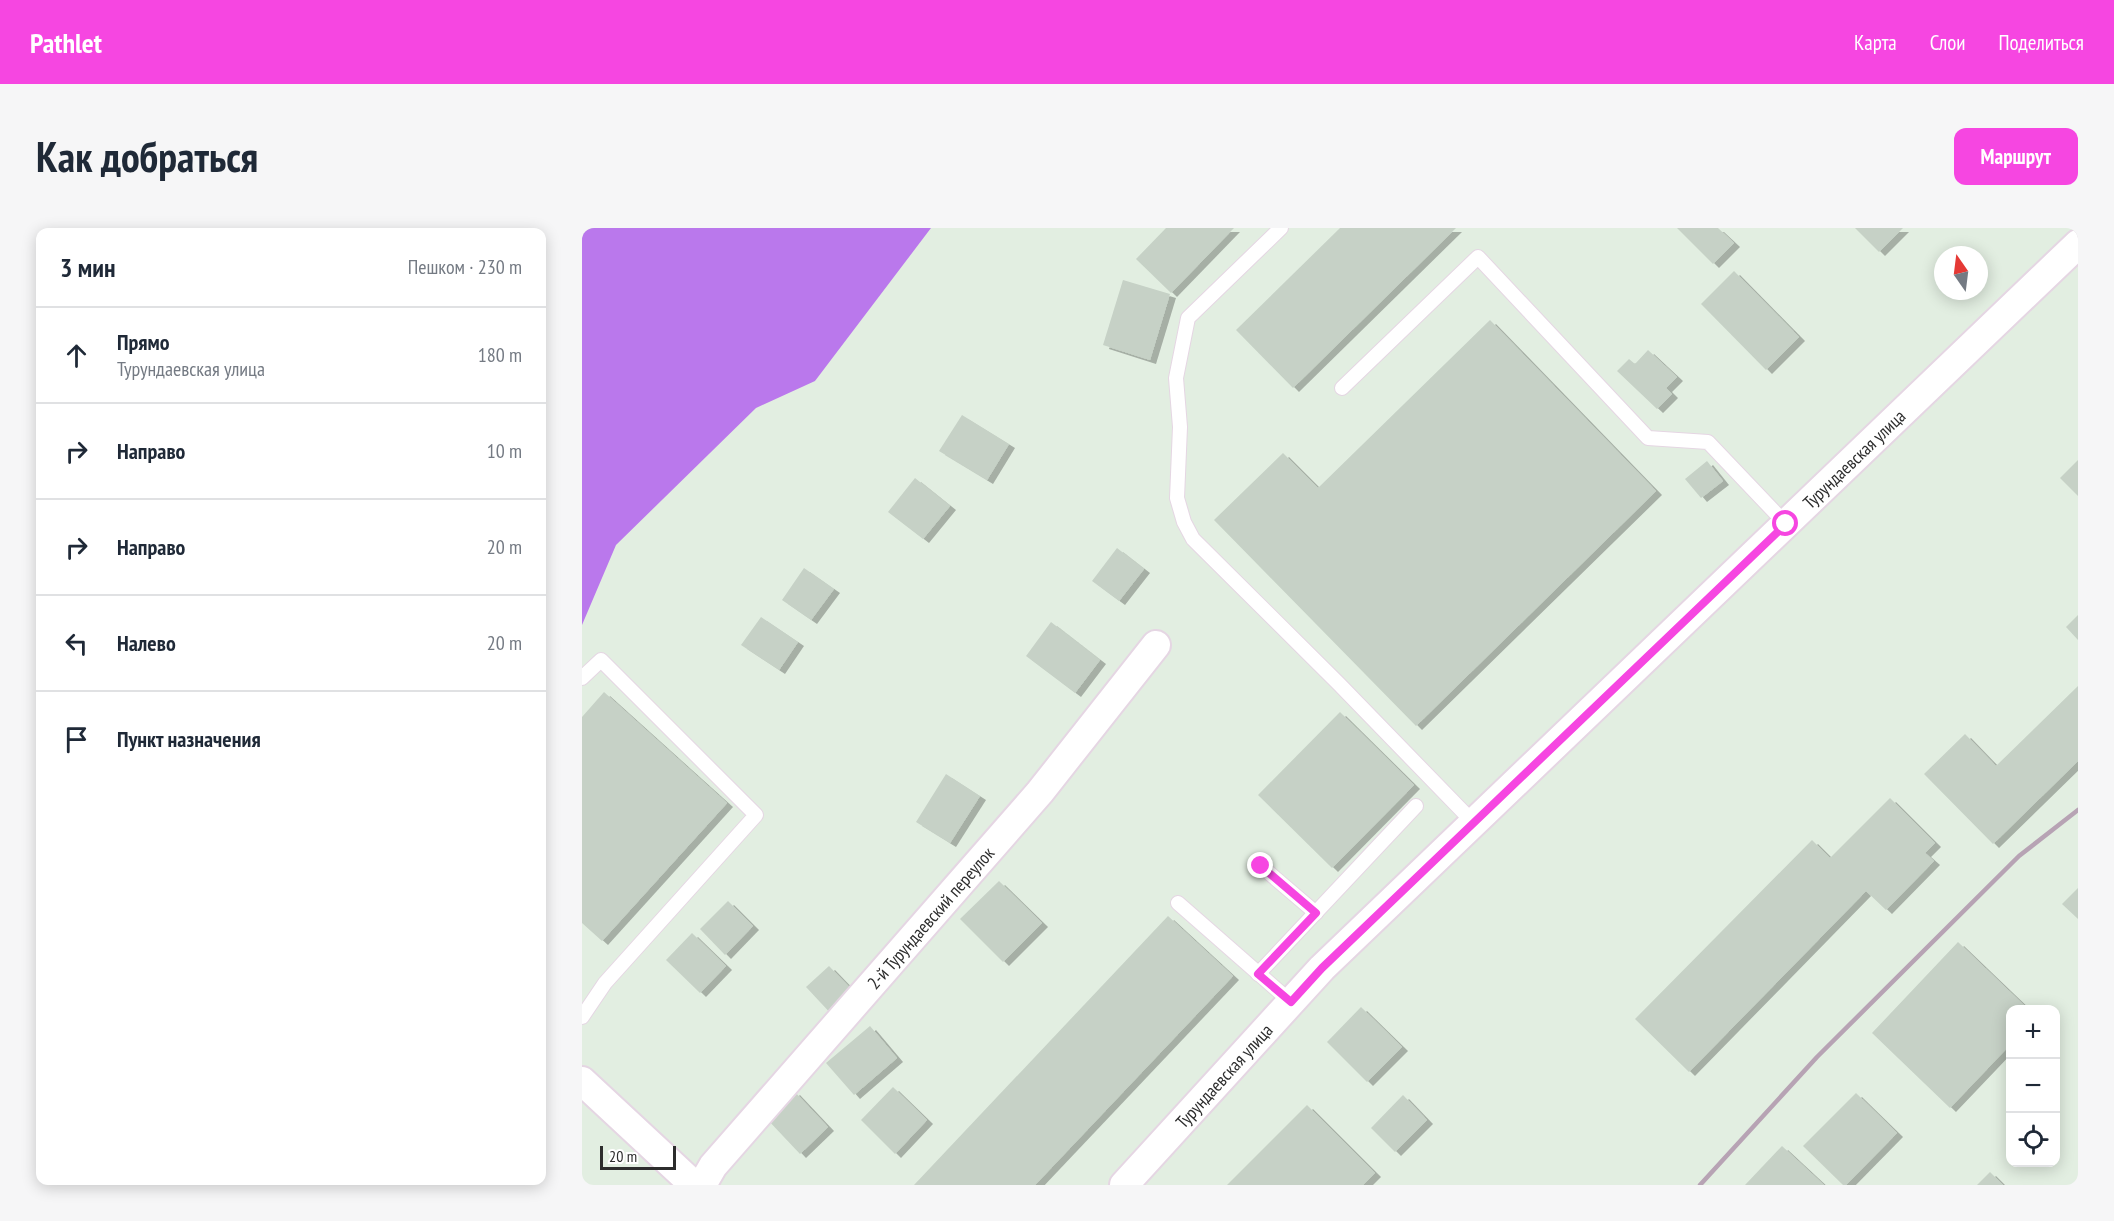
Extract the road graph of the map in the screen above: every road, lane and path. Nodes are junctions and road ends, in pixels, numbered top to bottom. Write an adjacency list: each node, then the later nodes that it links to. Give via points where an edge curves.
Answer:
1 (1281, 228): 8 (lane, via 1188,318 1176,378 1180,427 1177,498 1184,522 1193,539)
2 (2078, 244): 4 (street, Турундаевская улица)
3 (1342, 388): 4 (lane, via 1478,257 1648,438 1708,442)
4 (1786, 524): 8 (street, Турундаевская улица)
5 (1156, 645): 17 (street, 2-й Турундаевский переулок, via 1040,792 713,1166)
6 (582, 678): 14 (lane, via 601,660 756,815 605,983)
7 (1416, 806): 11 (lane)
8 (1474, 823): 13 (street, Турундаевская улица)
9 (1261, 866): 11 (lane)
10 (1178, 903): 12 (lane)
11 (1316, 913): 12 (lane)
12 (1258, 974): 13 (lane)
13 (1291, 1002): 18 (street, Турундаевская улица)
14 (582, 1017)
15 (582, 1081): 16 (street)
16 (694, 1185)
17 (702, 1185)
18 (1124, 1185)

